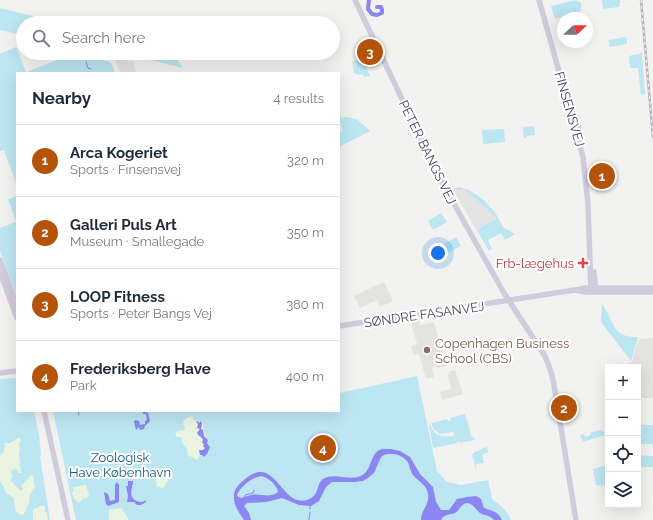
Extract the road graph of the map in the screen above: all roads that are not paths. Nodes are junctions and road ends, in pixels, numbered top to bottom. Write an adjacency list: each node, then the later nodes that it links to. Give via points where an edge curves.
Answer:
1 (355, 0): 10 (street, PETER BANGS VEJ, via 440,179)
2 (539, 0): 4 (street, FINSENSVEJ)
3 (542, 0): 4 (street, FINSENSVEJ)
4 (573, 116): 8 (street, FINSENSVEJ, via 585,150)
5 (0, 260): 11 (street)
6 (0, 272): 12 (street)
7 (653, 288): 8 (street)
8 (593, 290): 9 (street); 10 (street, SØNDRE FASANVEJ, via 575,290)
9 (653, 292)
10 (509, 301): 13 (street, SØNDRE FASANVEJ); 18 (street, PETER BANGS VEJ, via 550,368)
11 (16, 303)
12 (16, 315)
13 (340, 326)
14 (16, 371): 15 (street)
15 (0, 373)
16 (44, 412): 17 (street)
17 (68, 520)
18 (576, 520)

